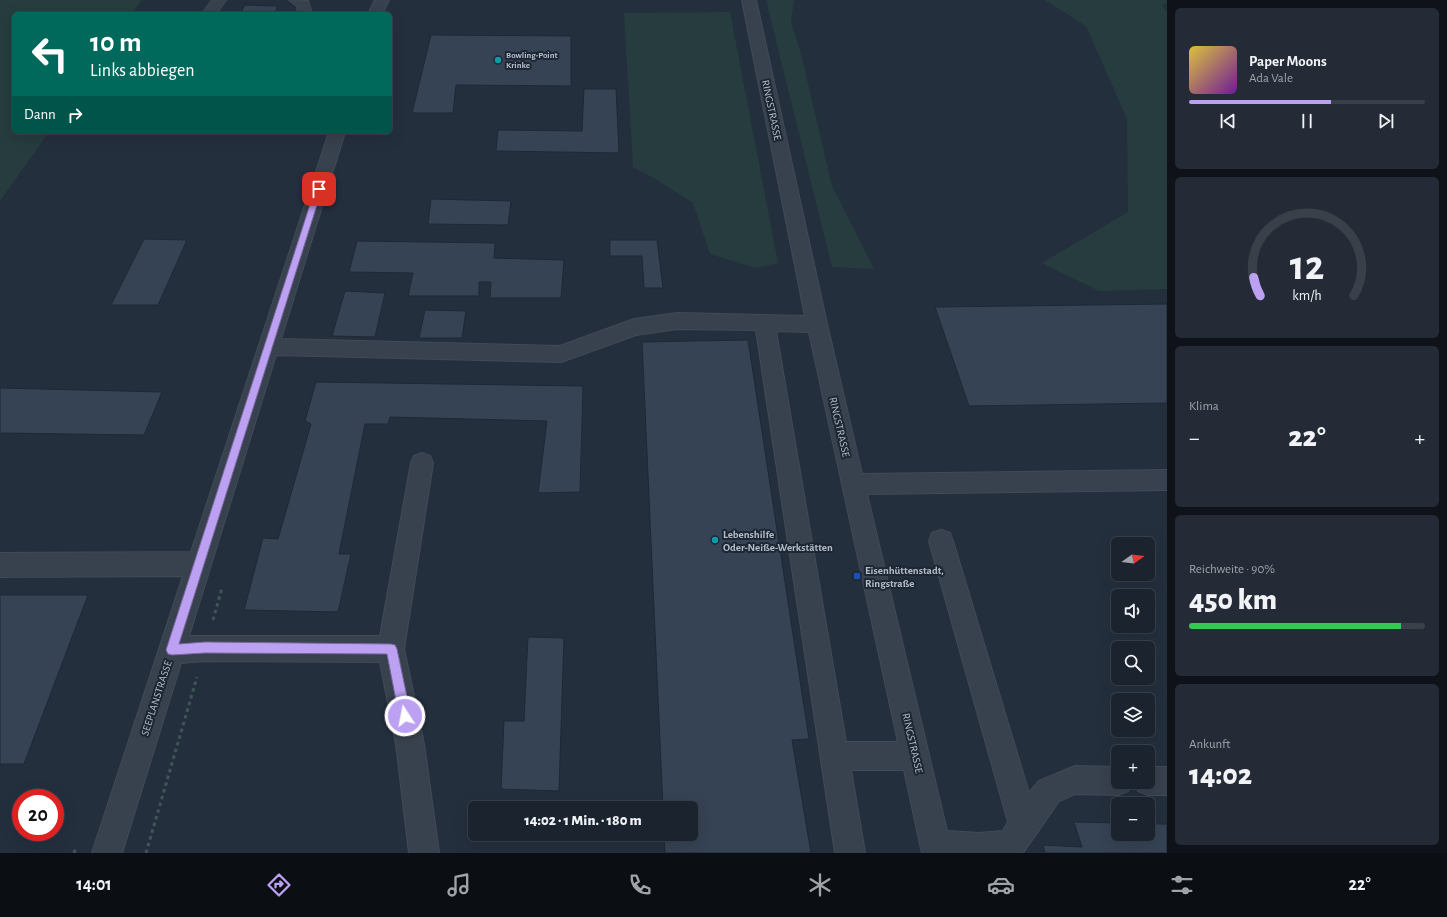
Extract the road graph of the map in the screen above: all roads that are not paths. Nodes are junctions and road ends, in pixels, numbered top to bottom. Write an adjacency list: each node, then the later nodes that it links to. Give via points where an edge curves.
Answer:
1 (219, 0): 5 (street)
2 (296, 0): 6 (street, via 303,4)
3 (382, 0): 7 (street)
4 (749, 0): 10 (street, RINGSTRASSE)
5 (210, 12)
6 (305, 12)
7 (376, 12)
8 (336, 134): 11 (street, SEEPLANSTRASSE)
9 (765, 324): 10 (street); 11 (street, via 677,321 634,327 561,354); 20 (street)
10 (817, 324): 14 (street, RINGSTRASSE)
11 (269, 347): 16 (street, SEEPLANSTRASSE)
12 (422, 462): 18 (street)
13 (1167, 480): 14 (street)
14 (853, 484): 21 (street, RINGSTRASSE)
15 (941, 541): 25 (street)
16 (200, 564): 17 (street); 19 (street, SEEPLANSTRASSE)
17 (0, 565)
18 (391, 649): 19 (street); 28 (street, via 410,744)
19 (172, 650): 27 (street, SEEPLANSTRASSE)
20 (834, 756): 21 (street); 29 (street)
21 (916, 756): 26 (street, RINGSTRASSE)
22 (1111, 781): 25 (street, via 1075,780 1049,791)
23 (1155, 781): 24 (street)
24 (1167, 781)
25 (1024, 825): 26 (street, via 1011,845)
26 (936, 849)
27 (107, 853)
28 (424, 853)
29 (850, 853)

